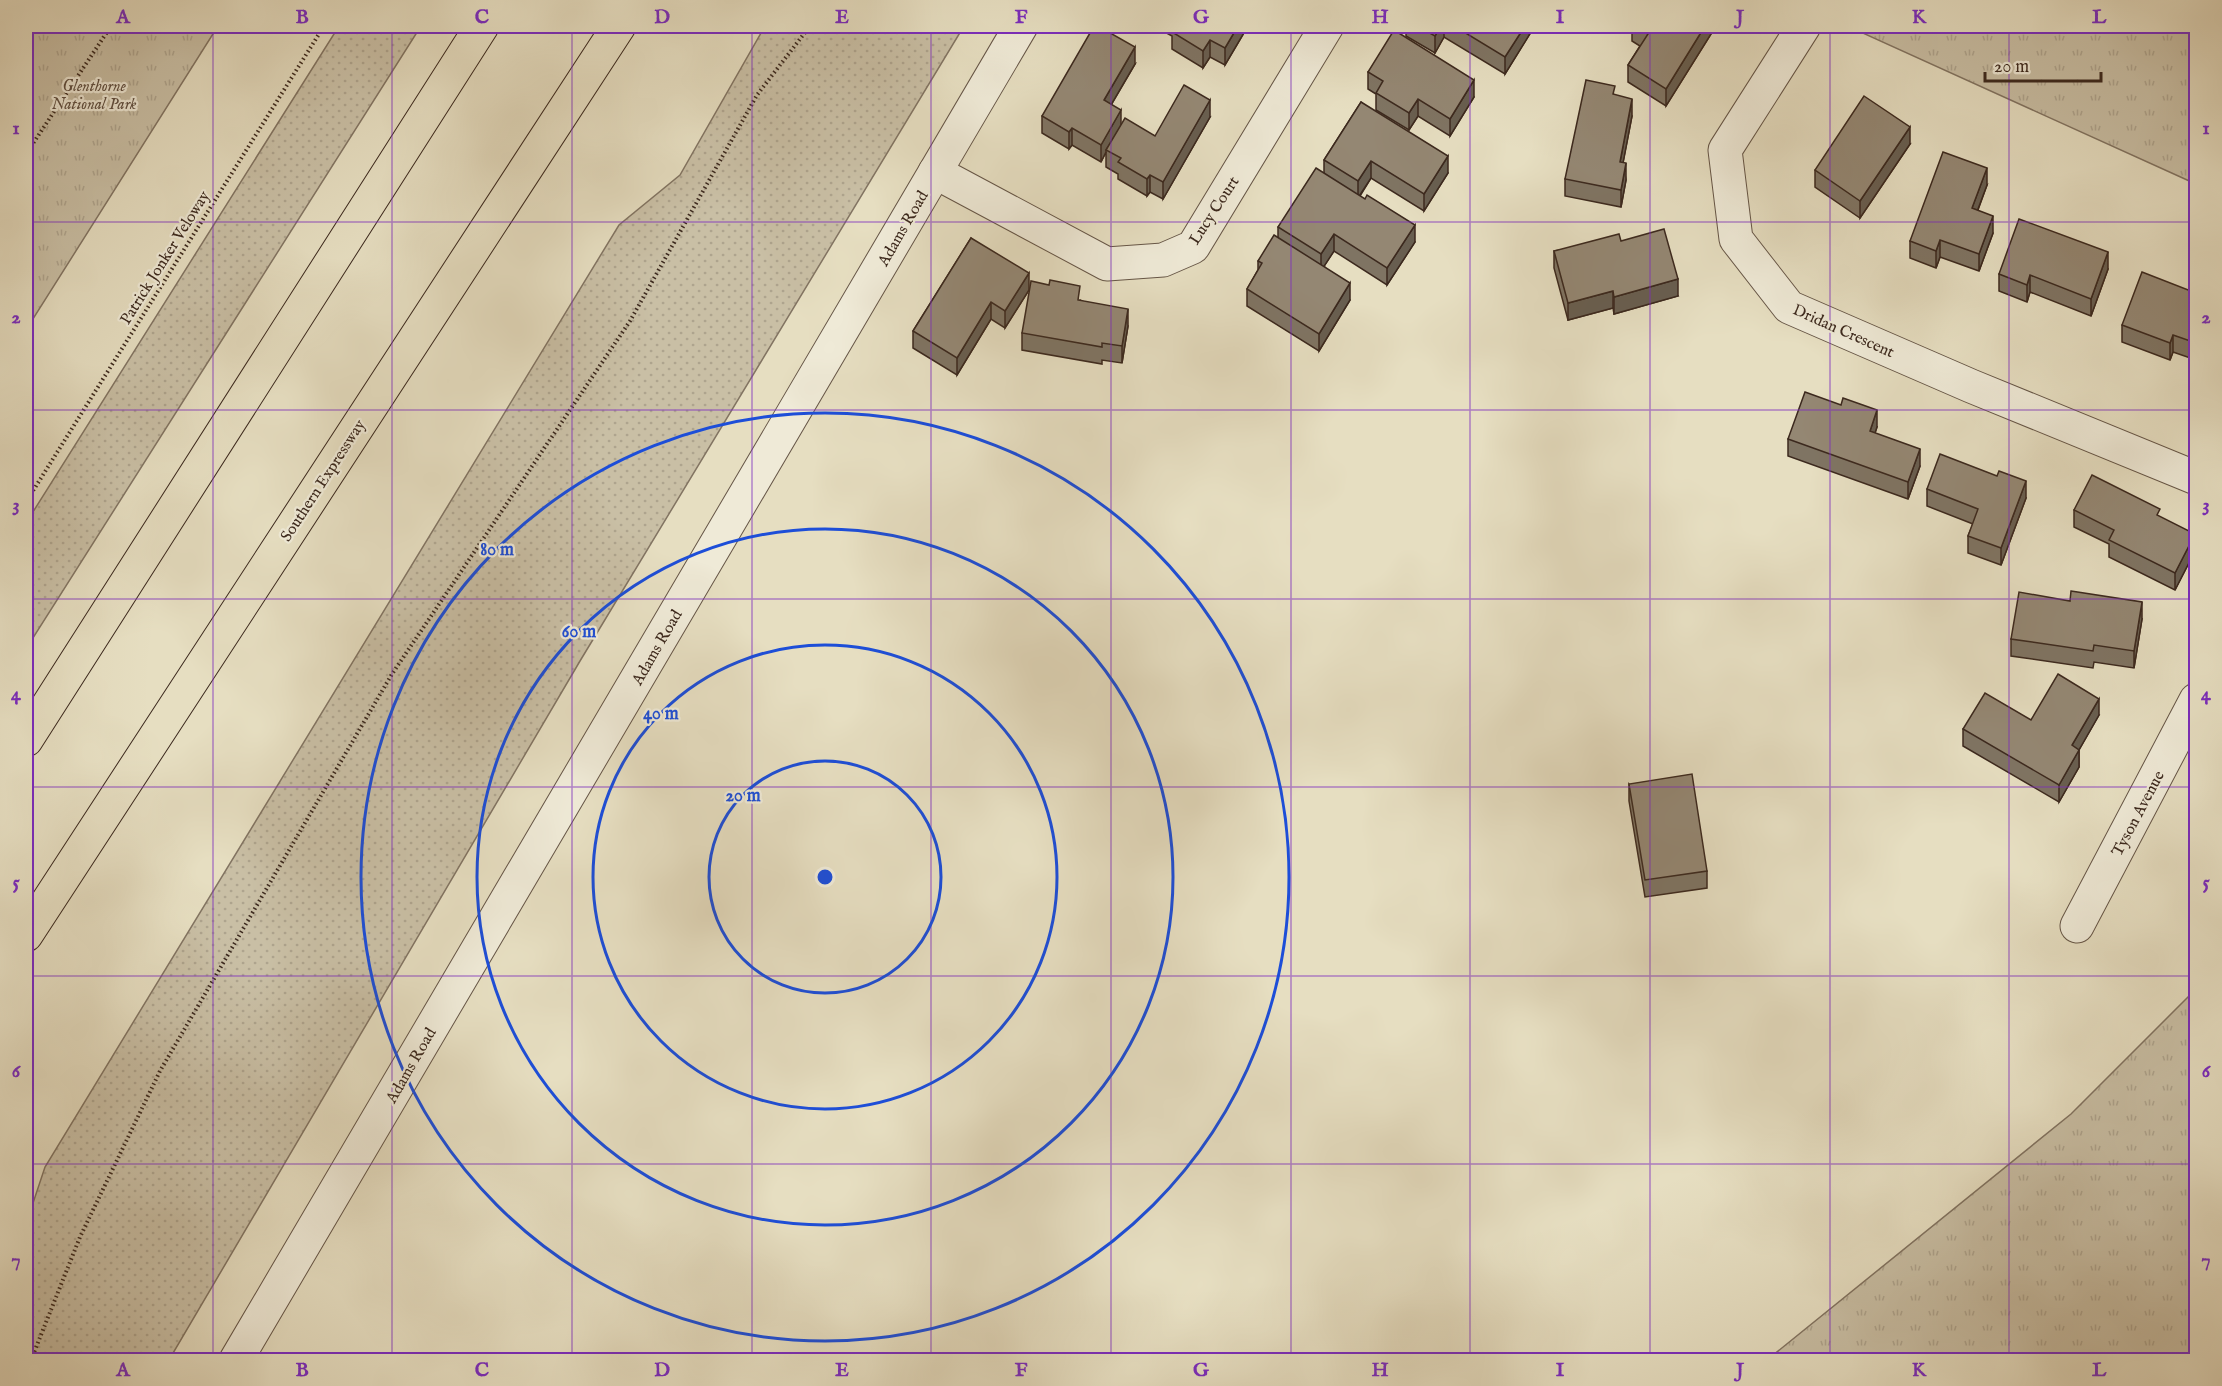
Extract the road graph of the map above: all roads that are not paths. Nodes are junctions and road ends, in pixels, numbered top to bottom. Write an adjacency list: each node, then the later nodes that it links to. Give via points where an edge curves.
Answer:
1 (482, 26): 9 (highway)
2 (619, 26): 11 (highway, Southern Expressway)
3 (1021, 26): 6 (street, Adams Road)
4 (1327, 26): 6 (street, Lucy Court, via 1193,247 1163,260 1107,264)
5 (1804, 26): 7 (street, Dridan Crescent, via 1725,150 1736,239 1789,307)
6 (935, 172): 12 (street, Adams Road)
7 (2196, 478)
8 (2196, 700): 10 (street, Tyson Avenue)
9 (26, 740)
10 (2077, 926)
11 (26, 935)
12 (236, 1360)

